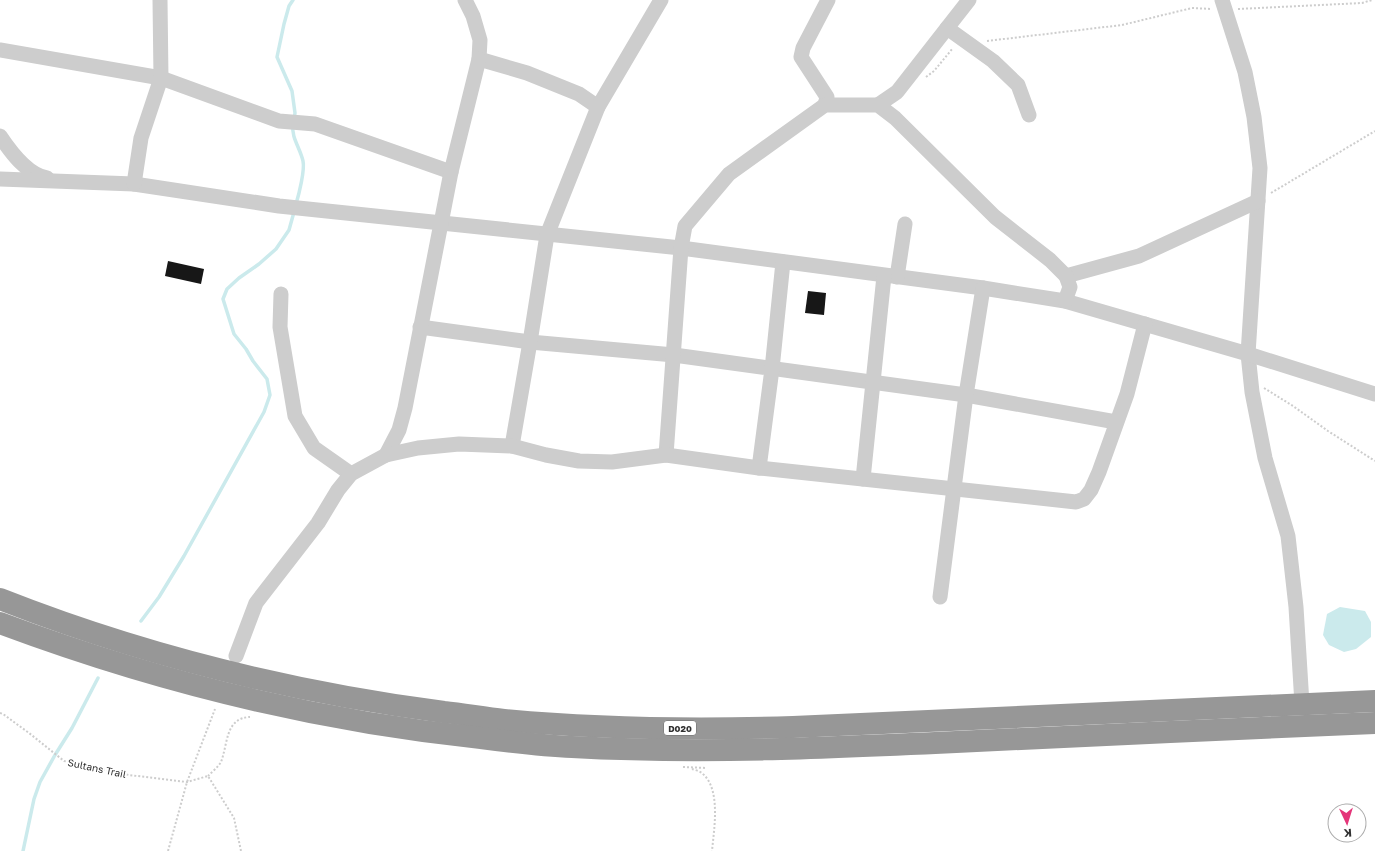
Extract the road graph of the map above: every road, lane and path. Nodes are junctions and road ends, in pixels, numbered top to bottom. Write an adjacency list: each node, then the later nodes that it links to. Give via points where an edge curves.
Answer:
1 (160, 0): 12 (street)
2 (465, 0): 11 (street, via 480,40)
3 (661, 0): 16 (street)
4 (828, 0): 15 (street, via 803,48 801,57 826,97)
5 (969, 0): 8 (street)
6 (1372, 0): 7 (path, via 1362,3)
7 (1223, 5): 9 (path, via 1192,8 1122,25); 24 (street, via 1245,72 1254,117 1260,168)
8 (947, 28): 9 (street); 14 (street, via 898,92)
9 (969, 43): 13 (path, via 956,43 934,71); 17 (street, via 1018,85)
10 (0, 50): 12 (street)
11 (479, 59): 16 (street, via 579,94); 20 (street)
12 (161, 78): 20 (street, via 279,121 315,124); 23 (street, via 142,138)
13 (922, 80)
14 (878, 105): 15 (street); 31 (street, via 895,118 996,217)
15 (825, 106): 28 (street, via 730,174 685,226)
16 (598, 107): 27 (street)
17 (1029, 115)
18 (1375, 131): 24 (path)
19 (2, 139): 21 (street, via 8,150 9,162 6,174); 22 (street, via 19,160 38,175)
20 (451, 172): 25 (street)
21 (0, 178): 22 (street)
22 (70, 181): 23 (street)
23 (134, 184): 25 (street, via 279,206)
24 (1258, 201): 31 (street, via 1139,256); 38 (street)
25 (441, 224): 27 (street); 36 (street)
26 (905, 224): 30 (street)
27 (547, 234): 28 (street); 37 (street)
28 (681, 248): 29 (street); 39 (street)
29 (783, 262): 30 (street); 40 (street)
30 (891, 276): 32 (street); 42 (street)
31 (1066, 276): 34 (street, via 1070,287)
32 (983, 288): 34 (street); 44 (street)
33 (281, 294): 51 (street, via 280,326 295,416 314,448)
34 (1065, 301): 35 (street)
35 (1145, 324): 38 (street); 45 (street, via 1127,394)
36 (420, 327): 37 (street); 47 (street, via 405,408 399,430)
37 (530, 342): 39 (street); 46 (street)
38 (1248, 354): 41 (street); 43 (street)
39 (674, 355): 40 (street); 48 (street)
40 (772, 369): 42 (street); 50 (street)
41 (1249, 369): 49 (path, via 1262,387); 59 (street, via 1265,458 1288,536 1296,607)
42 (874, 383): 44 (street); 52 (street)
43 (1375, 394)
44 (966, 395): 45 (street); 53 (street)
45 (1116, 422): 53 (street, via 1099,472 1084,499 1076,502)
46 (512, 446): 47 (street, via 459,444 418,448); 48 (street, via 579,461 612,462)
47 (386, 455): 51 (street)
48 (666, 455): 50 (street)
49 (1375, 461)
50 (758, 468): 52 (street)
51 (351, 474): 57 (street, via 318,523 256,603)
52 (863, 479): 53 (street)
53 (954, 490): 54 (street)
54 (940, 597)
55 (0, 599): 59 (highway, D020, via 105,636 252,678 347,697 502,720 628,727 744,729)
56 (0, 622): 62 (highway, via 146,672 266,703 425,732 568,747 777,750)
57 (236, 656)
58 (1375, 701): 59 (highway, D020)
59 (1302, 704)
60 (215, 709): 64 (path)
61 (0, 714): 64 (path, Sultans Trail, via 30,733 64,761 129,775)
62 (1375, 723)
63 (690, 768): 67 (path, via 703,773 713,789 716,815)
64 (186, 782): 65 (path); 66 (path, via 208,776 234,818)
65 (168, 851)
66 (241, 851)
67 (712, 851)

